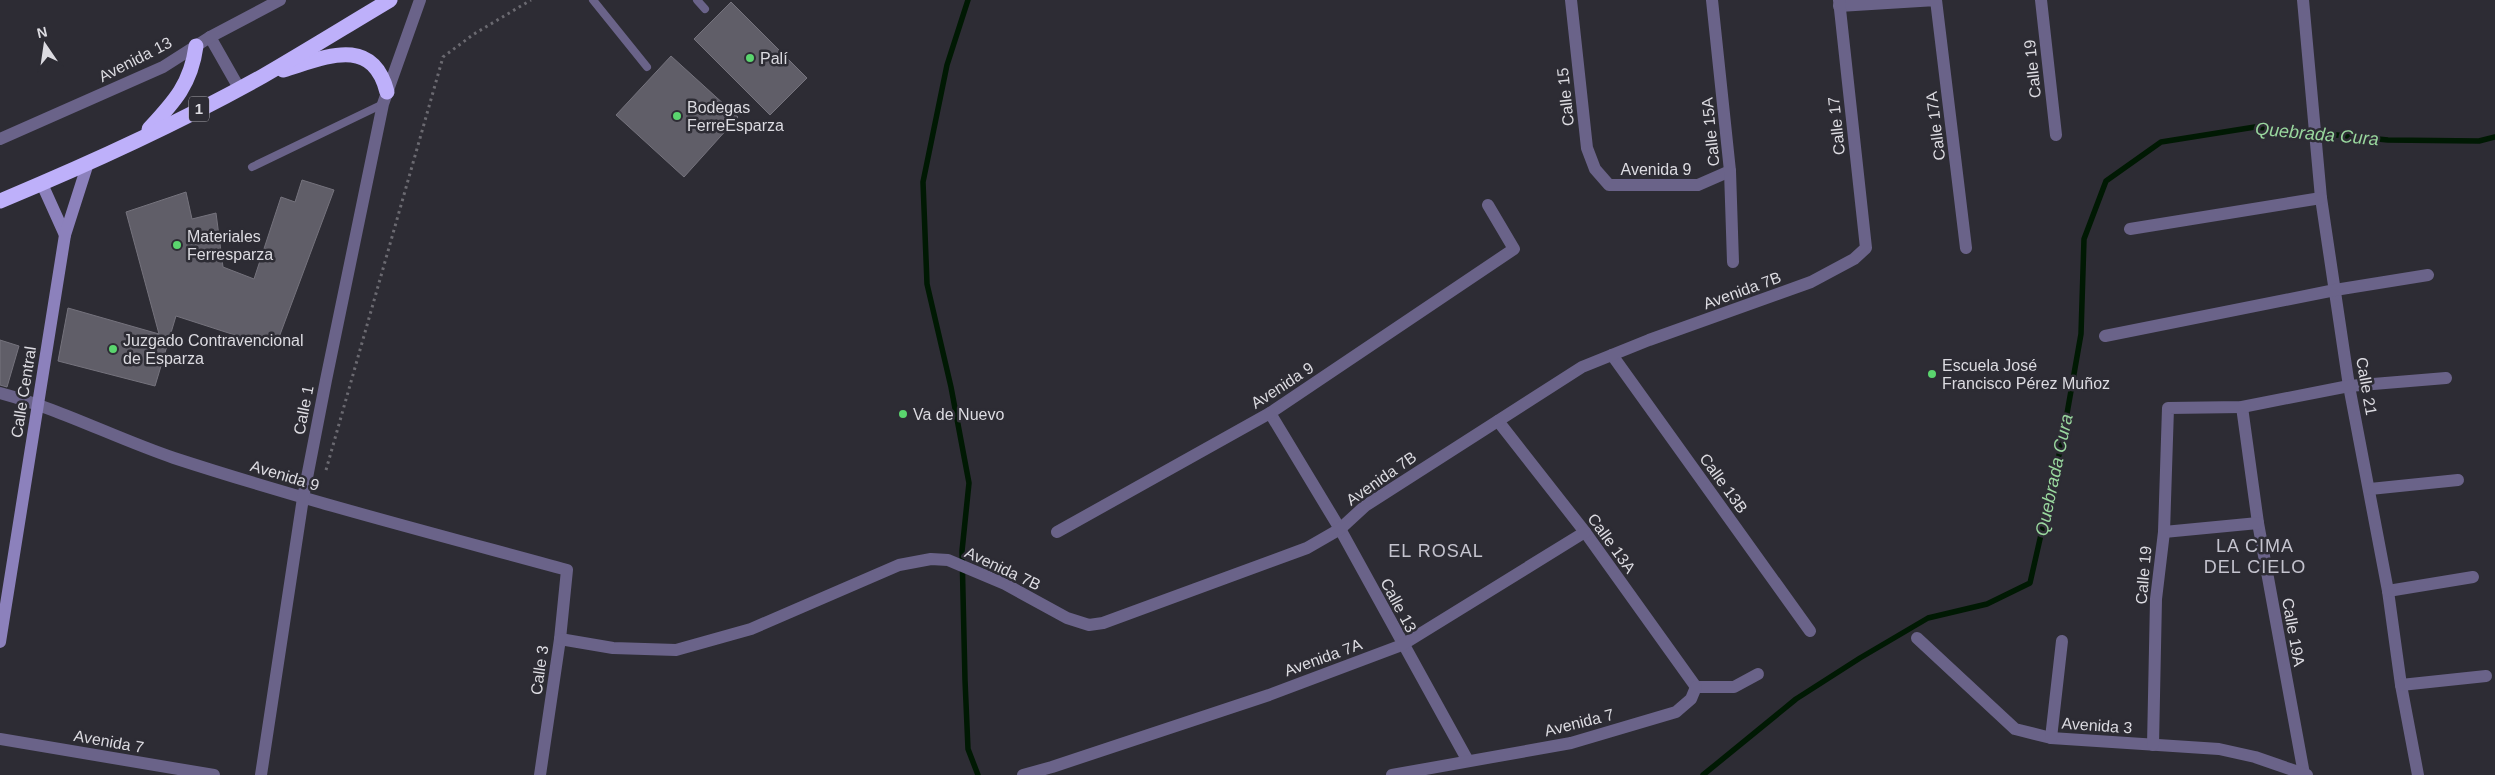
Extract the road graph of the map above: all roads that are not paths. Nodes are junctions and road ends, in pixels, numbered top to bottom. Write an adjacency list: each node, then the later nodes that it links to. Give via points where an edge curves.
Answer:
1 (280, 0): 13 (street, Avenida 13)
2 (390, 0): 16 (highway, 1)
3 (420, 0): 18 (street, Calle 1)
4 (593, 0): 15 (lane)
5 (697, 0): 12 (lane)
6 (1571, 0): 26 (street, Calle 15, via 1587,148 1595,168)
7 (1712, 0): 24 (street, Calle 15A)
8 (1936, 0): 11 (street); 33 (street, Calle 17A)
9 (2041, 0): 19 (street, Calle 19)
10 (2303, 0): 27 (street, Calle 21)
11 (1839, 3): 32 (street, Calle 17)
12 (705, 9)
13 (210, 37): 14 (street, Avenida 13); 17 (street)
14 (196, 46): 20 (highway, via 188,81); 21 (street, Avenida 13, via 163,66)
15 (647, 67)
16 (262, 76): 17 (highway, 1); 18 (highway, via 338,55 358,54 379,70)
17 (239, 88): 20 (highway, 1)
18 (385, 98): 23 (lane); 48 (street, Calle 1)
19 (2056, 134)
20 (141, 137): 22 (highway, 1)
21 (0, 139)
22 (88, 163): 25 (highway, 1); 31 (street, Calle Central)
23 (252, 167)
24 (1730, 172): 26 (street, Avenida 9, via 1698,185); 34 (street, Calle 15A)
25 (42, 184): 28 (highway, 1); 31 (street)
26 (1609, 185)
27 (2321, 198): 30 (street); 36 (street, Calle 21)
28 (0, 201)
29 (1488, 204): 44 (street, Avenida 9, via 1514,249)
30 (2130, 229)
31 (65, 235): 42 (street, Calle Central)
32 (1866, 248): 38 (street, Avenida 7B, via 1854,259 1811,282)
33 (1966, 248)
34 (1733, 262)
35 (2428, 275): 36 (street)
36 (2335, 290): 37 (street); 40 (street, Calle 21)
37 (2105, 336)
38 (1612, 355): 45 (street, Avenida 7B, via 1582,367); 57 (street, Calle 13B)
39 (2446, 378): 40 (street)
40 (2349, 386): 43 (street); 47 (street, Calle 21)
41 (0, 392): 42 (street, Avenida 9)
42 (37, 402): 48 (street, Avenida 9, via 171,457); 61 (street, Calle Central)
43 (2242, 407): 49 (street, Calle 19A); 53 (street, Calle 19, via 2168,408)
44 (1270, 413): 50 (street, Calle 13); 51 (street, Avenida 9)
45 (1498, 421): 50 (street, Avenida 7B, via 1365,506); 52 (street, Calle 13A)
46 (2458, 480): 47 (street)
47 (2370, 489): 56 (street, Calle 21)
48 (303, 498): 54 (street, Avenida 9); 74 (street, Calle 1)
49 (2258, 523): 53 (street); 72 (street, Calle 19A)
50 (1340, 529): 59 (street, Avenida 7B, via 1307,548 1103,623 1089,625 1067,618 1005,584 948,560 931,559 899,565 751,629 676,650 613,648); 62 (street, Calle 13)
51 (1057, 532)
52 (1585, 532): 62 (street, Avenida 7A); 66 (street, Calle 13A)
53 (2164, 532): 69 (street, Calle 19, via 2156,599)
54 (567, 570): 59 (street, Calle 3)
55 (2473, 576): 56 (street)
56 (2388, 591): 65 (street, Calle 21)
57 (1810, 631)
58 (1917, 638): 67 (street, Avenida 3, via 2015,729)
59 (560, 639): 75 (street, Calle 3)
60 (2062, 641): 67 (street)
61 (0, 642)
62 (1402, 645): 70 (street, Calle 13); 71 (street, Avenida 7A)
63 (1758, 674): 66 (street, via 1734,688)
64 (2486, 676): 65 (street)
65 (2401, 685): 78 (street, Calle 21)
66 (1696, 686): 70 (street, Avenida 7, via 1691,699 1676,712 1572,743)
67 (2050, 738): 69 (street, Avenida 3)
68 (0, 739): 73 (street, Avenida 7)
69 (2153, 745): 72 (street, Avenida 3, via 2219,749)
70 (1468, 761): 77 (street, Avenida 7)
71 (1056, 771): 76 (street)
72 (2306, 774)
73 (214, 775)
74 (261, 775)
75 (540, 775)
76 (1023, 775)
77 (1392, 775)
78 (2418, 775)

